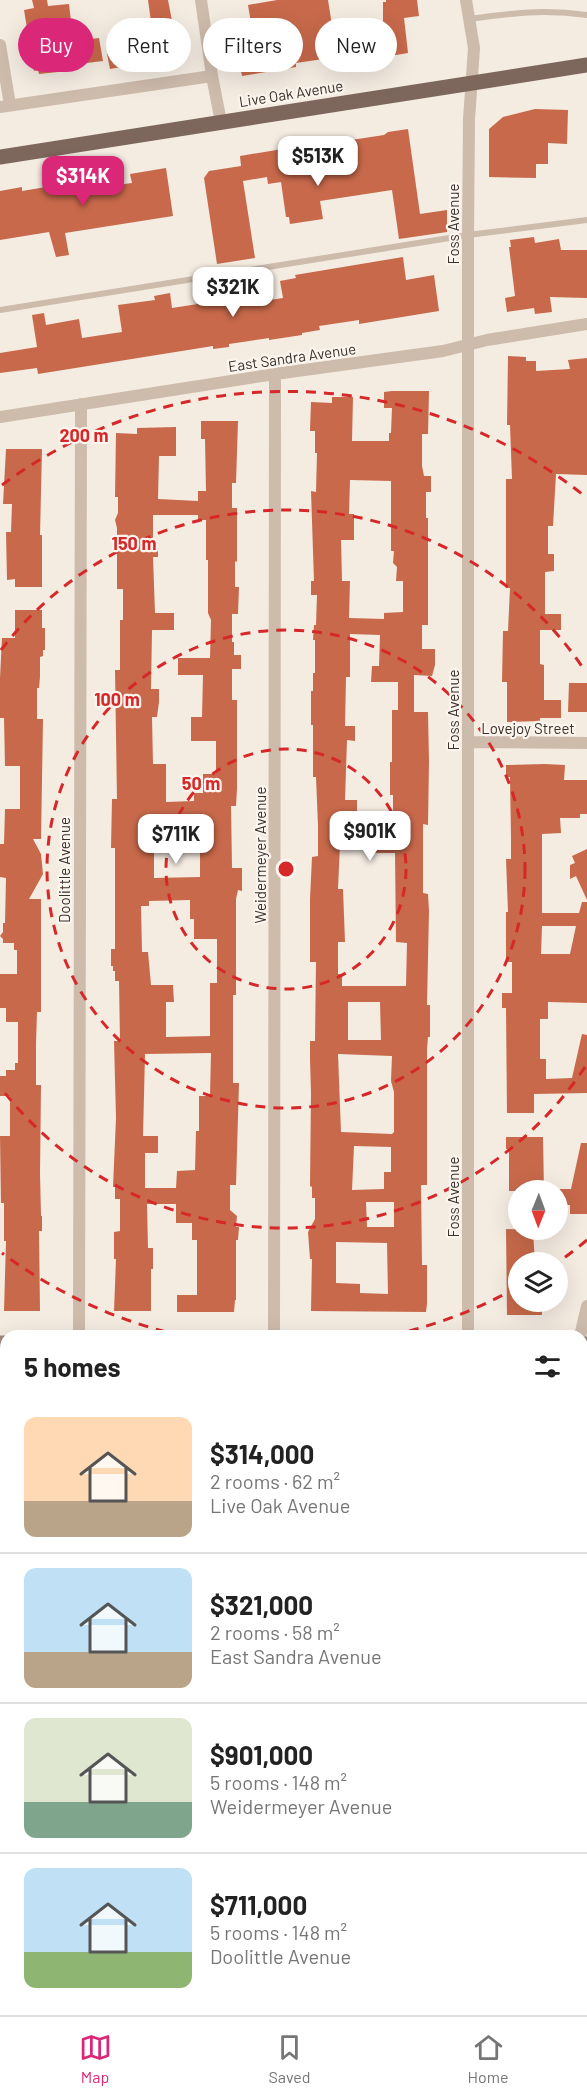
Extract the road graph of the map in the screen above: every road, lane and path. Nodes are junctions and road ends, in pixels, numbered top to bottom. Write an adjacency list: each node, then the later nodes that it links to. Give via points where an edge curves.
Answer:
1 (201, 0): 7 (street)
2 (466, 0): 4 (street, Foss Avenue)
3 (587, 15): 4 (lane, via 522,12)
4 (470, 19): 8 (street, Foss Avenue, via 474,48)
5 (0, 45): 9 (street)
6 (587, 65): 8 (main road, Live Oak Avenue)
7 (212, 76): 9 (street); 10 (street)
8 (472, 85): 10 (main road, Live Oak Avenue); 13 (street, Foss Avenue)
9 (5, 106)
10 (221, 122): 11 (main road, Live Oak Avenue)
11 (0, 157)
12 (587, 220): 13 (lane)
13 (468, 235): 14 (lane); 16 (street, Foss Avenue)
14 (0, 310)
15 (587, 324): 16 (street, East Sandra Avenue)
16 (469, 344): 17 (street, East Sandra Avenue); 20 (street, Foss Avenue)
17 (275, 374): 18 (street, East Sandra Avenue); 24 (street, Weidermeyer Avenue)
18 (81, 404): 19 (street, East Sandra Avenue); 23 (street, Doolittle Avenue)
19 (0, 417)
20 (468, 742): 21 (street, Lovejoy Street); 25 (street, Foss Avenue)
21 (587, 743)
22 (587, 1306): 26 (street)
23 (79, 1330)
24 (274, 1330)
25 (468, 1330)
26 (581, 1330)

